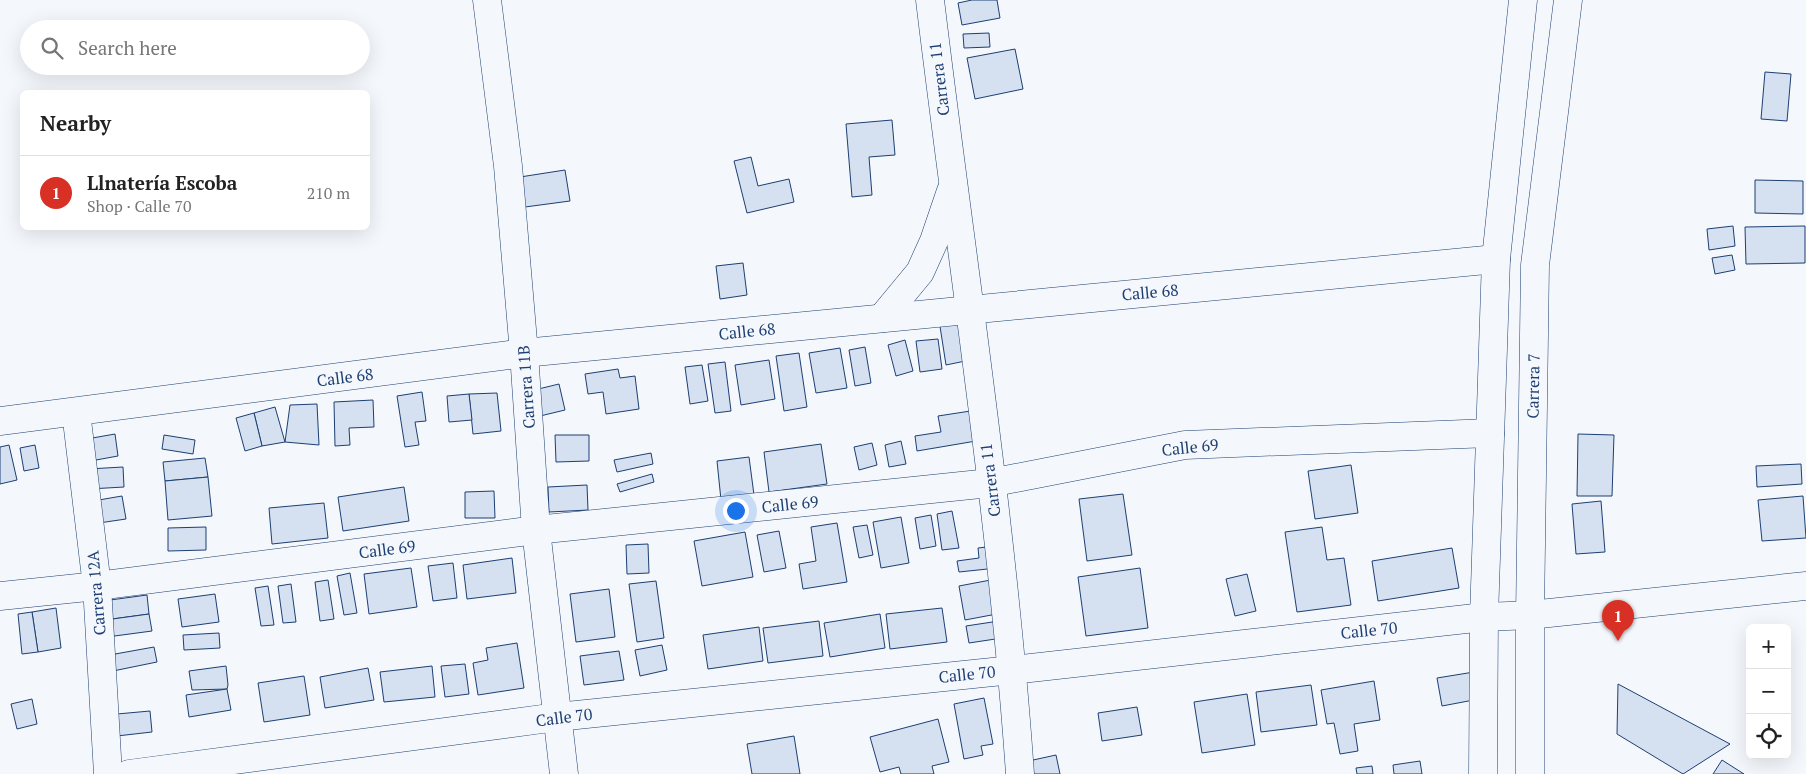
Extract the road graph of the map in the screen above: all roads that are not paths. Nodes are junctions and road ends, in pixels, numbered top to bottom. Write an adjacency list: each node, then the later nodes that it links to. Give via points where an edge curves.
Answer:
1 (487, 0): 9 (street, Carrera 11B, via 508,166)
2 (930, 0): 5 (street, Carrera 11)
3 (1524, 0): 6 (street)
4 (1568, 0): 18 (street, Carrera 7, via 1535,265)
5 (953, 187): 7 (street, Carrera 11); 8 (street, Carrera 11, via 920,272)
6 (1496, 259): 7 (street, Calle 68); 12 (street)
7 (971, 309): 8 (street, Calle 68); 13 (street, Carrera 11)
8 (882, 318): 9 (street, Calle 68)
9 (524, 353): 10 (street, Calle 68); 14 (street, Carrera 11B)
10 (76, 412): 11 (street, Calle 68); 15 (street, Carrera 12A)
11 (0, 421)
12 (1490, 433): 13 (street, Calle 69, via 1185,445); 19 (street)
13 (990, 483): 14 (street, Calle 69); 20 (street, Carrera 11)
14 (536, 530): 15 (street, Calle 69); 21 (street, Carrera 11B)
15 (98, 586): 17 (street, Calle 69); 22 (street, Carrera 12A)
16 (1806, 586): 18 (street, Calle 70)
17 (0, 596)
18 (1530, 615): 19 (street, Calle 70); 27 (street, Carrera 7)
19 (1484, 618): 20 (street, Calle 70); 26 (street)
20 (1012, 670): 21 (street, Calle 70); 25 (street, Carrera 11)
21 (557, 717): 23 (street, Calle 70); 24 (street, Carrera 11B)
22 (108, 774)
23 (129, 774)
24 (564, 774)
25 (1020, 774)
26 (1483, 774)
27 (1530, 774)

